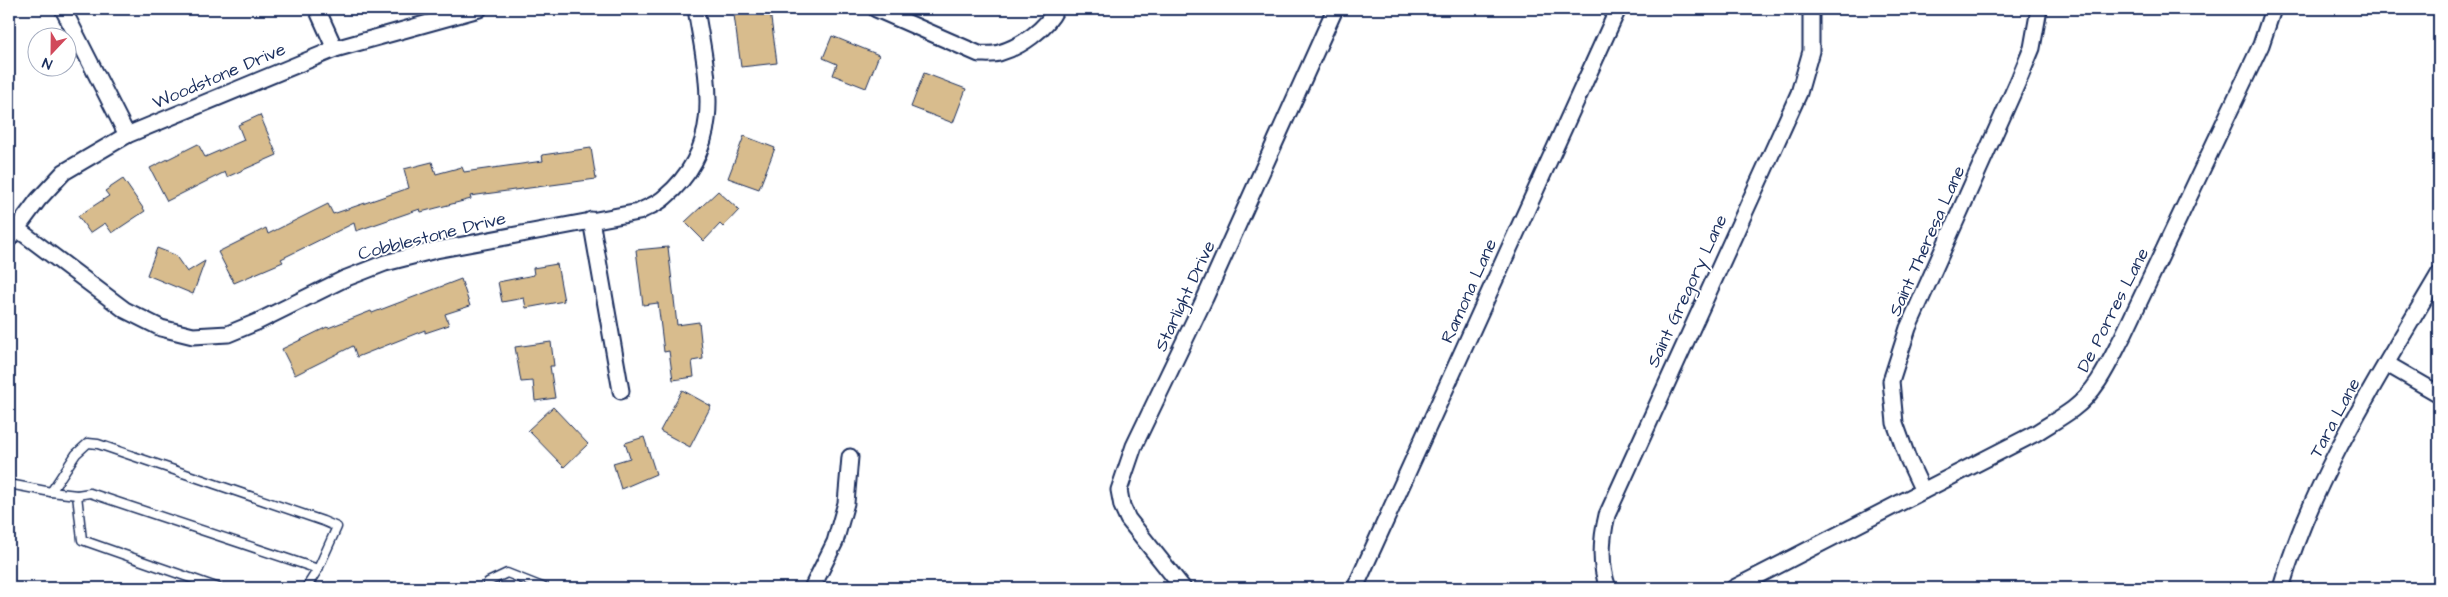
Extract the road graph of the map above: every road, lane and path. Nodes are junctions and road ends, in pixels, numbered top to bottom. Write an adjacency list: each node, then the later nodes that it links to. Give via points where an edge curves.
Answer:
1 (62, 9): 13 (street)
2 (317, 9): 12 (street)
3 (479, 9): 12 (street, Woodstone Drive)
4 (696, 9): 14 (street, Cobblestone Drive, via 708,80 710,114 700,147 686,174 665,198 638,212)
5 (876, 9): 6 (street, via 979,54 997,54 1035,34)
6 (1056, 9)
7 (1335, 9): 31 (street, Starlight Drive, via 1205,298 1134,446 1119,490 1128,519)
8 (1618, 9): 32 (street, Ramona Lane)
9 (1811, 9): 33 (street, Saint Gregory Lane, via 1811,51 1799,93 1607,515 1601,539 1601,557)
10 (2039, 9): 22 (street, Saint Theresa Lane, via 2032,48 1908,328 1891,381 1895,423)
11 (2273, 9): 22 (street, De Porres Lane, via 2256,54 2100,380 2073,409 2036,433)
12 (335, 48): 13 (street, Woodstone Drive)
13 (126, 135): 15 (street, Woodstone Drive, via 64,172)
14 (591, 220): 15 (street, Cobblestone Drive, via 385,263 228,334 193,336 161,328 126,310); 18 (street)
15 (12, 234)
16 (2439, 274): 17 (street, Tara Lane)
17 (2387, 364): 19 (street); 35 (street, Tara Lane, via 2332,462 2308,514)
18 (621, 390)
19 (2439, 394)
20 (850, 457): 30 (street, via 846,504 835,542)
21 (9, 484): 23 (lane)
22 (1924, 491): 34 (street, De Porres Lane)
23 (51, 492): 24 (lane); 25 (lane, via 76,454 88,443 98,444 337,527)
24 (77, 495): 25 (lane, via 90,493); 26 (lane, via 82,540)
25 (318, 569): 27 (lane)
26 (219, 588)
27 (306, 588)
28 (486, 588): 29 (lane, via 488,582 507,573)
29 (545, 588)
30 (812, 588)
31 (1183, 588)
32 (1355, 588)
33 (1608, 588)
34 (1734, 588)
35 (2281, 588)

